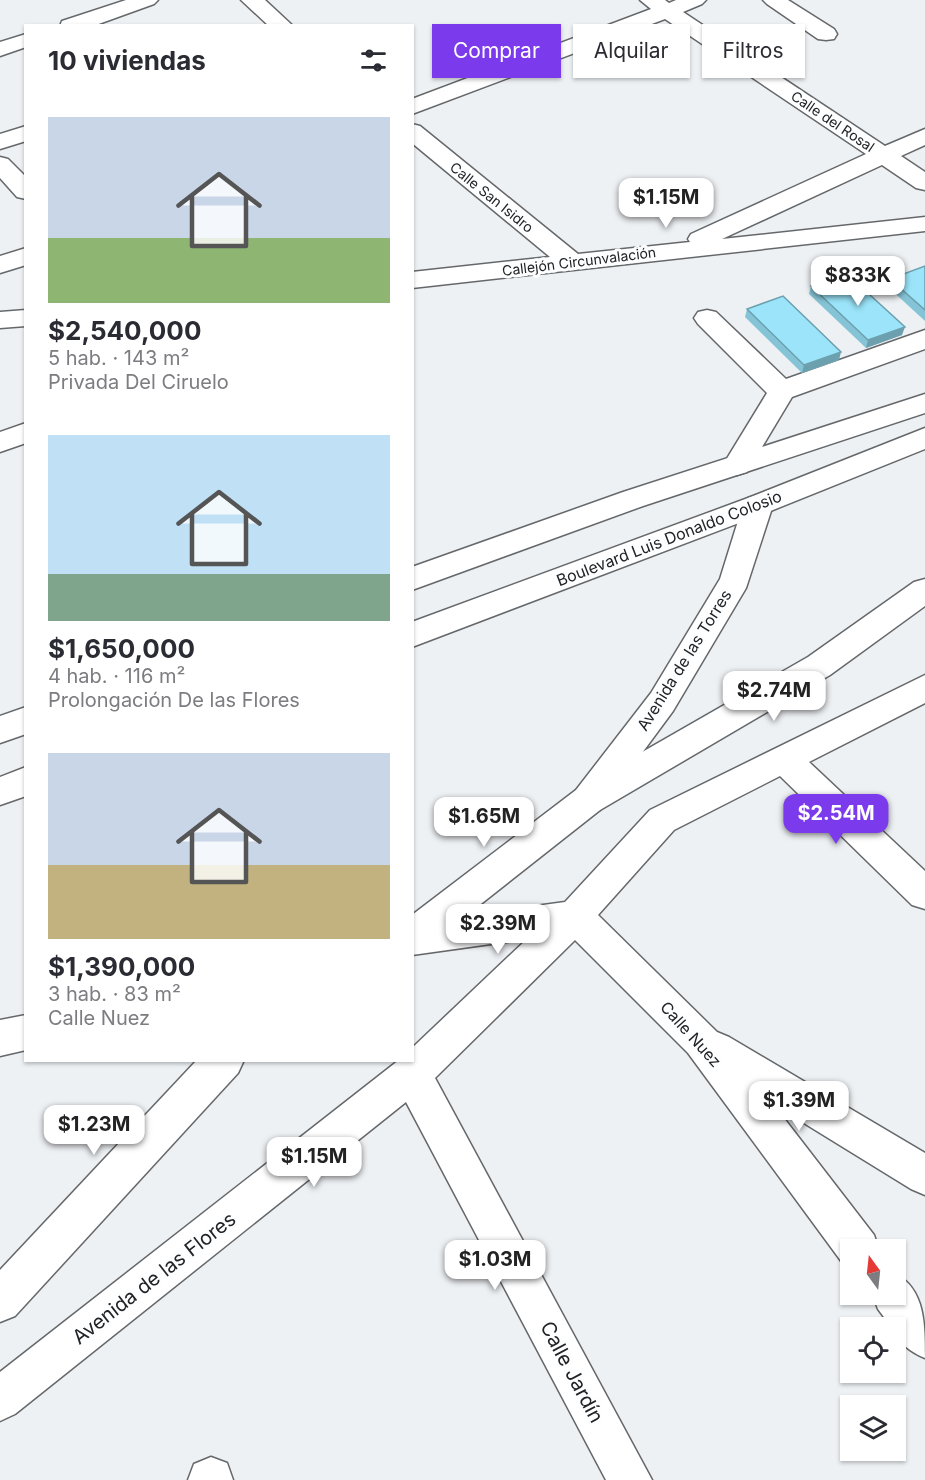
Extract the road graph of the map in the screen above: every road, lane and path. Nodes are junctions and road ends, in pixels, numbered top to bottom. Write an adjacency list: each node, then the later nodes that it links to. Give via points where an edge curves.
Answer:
1 (147, 0): 6 (main road)
2 (252, 0): 7 (main road)
3 (694, 0): 5 (main road)
4 (774, 0): 8 (main road)
5 (658, 5): 11 (main road); 16 (main road, Calle del Rosal)
6 (76, 24)
7 (281, 24)
8 (826, 34)
9 (24, 41): 10 (main road)
10 (0, 49)
11 (414, 106)
12 (414, 133): 23 (main road, Calle San Isidro)
13 (24, 134): 15 (main road)
14 (925, 136): 16 (main road)
15 (0, 142)
16 (882, 154): 18 (main road, Calle del Rosal); 21 (main road)
17 (0, 164): 19 (main road)
18 (925, 183)
19 (24, 190)
20 (925, 224): 21 (main road, Callejón Circunvalación)
21 (675, 250): 23 (main road, Callejón Circunvalación)
22 (24, 257): 24 (main road)
23 (572, 262): 25 (main road, Callejón Circunvalación)
24 (0, 265)
25 (414, 280)
26 (24, 318): 28 (main road)
27 (706, 318): 30 (main road)
28 (0, 320)
29 (925, 339): 30 (main road)
30 (782, 391): 35 (main road)
31 (921, 403): 35 (main road)
32 (24, 434): 34 (main road)
33 (925, 438): 36 (main road, Boulevard Luis Donaldo Colosio)
34 (0, 442)
35 (736, 465): 37 (main road)
36 (758, 505): 39 (main road, Boulevard Luis Donaldo Colosio); 46 (main road, Avenida de las Torres, via 735,580 662,702)
37 (414, 578)
38 (925, 590): 46 (main road, via 819,666)
39 (414, 634)
40 (925, 688): 43 (main road, Avenida de las Flores)
41 (24, 721): 42 (main road)
42 (0, 730)
43 (784, 759): 47 (main road); 48 (main road, Avenida de las Flores, via 662,820)
44 (24, 782): 45 (main road)
45 (0, 791)
46 (588, 800): 49 (main road)
47 (925, 894)
48 (575, 916): 50 (main road); 53 (main road, Calle Nuez); 55 (main road, Avenida de las Flores)
49 (414, 936)
50 (414, 938)
51 (24, 1032): 52 (main road)
52 (0, 1038)
53 (701, 1041): 56 (main road); 57 (main road, Calle Nuez)
54 (222, 1062): 58 (main road)
55 (412, 1074): 61 (main road, Avenida de las Flores); 62 (main road, Calle Jardín)
56 (925, 1175)
57 (851, 1239)
58 (0, 1300)
59 (901, 1305): 60 (main road)
60 (925, 1337)
61 (0, 1399)
62 (630, 1480)

